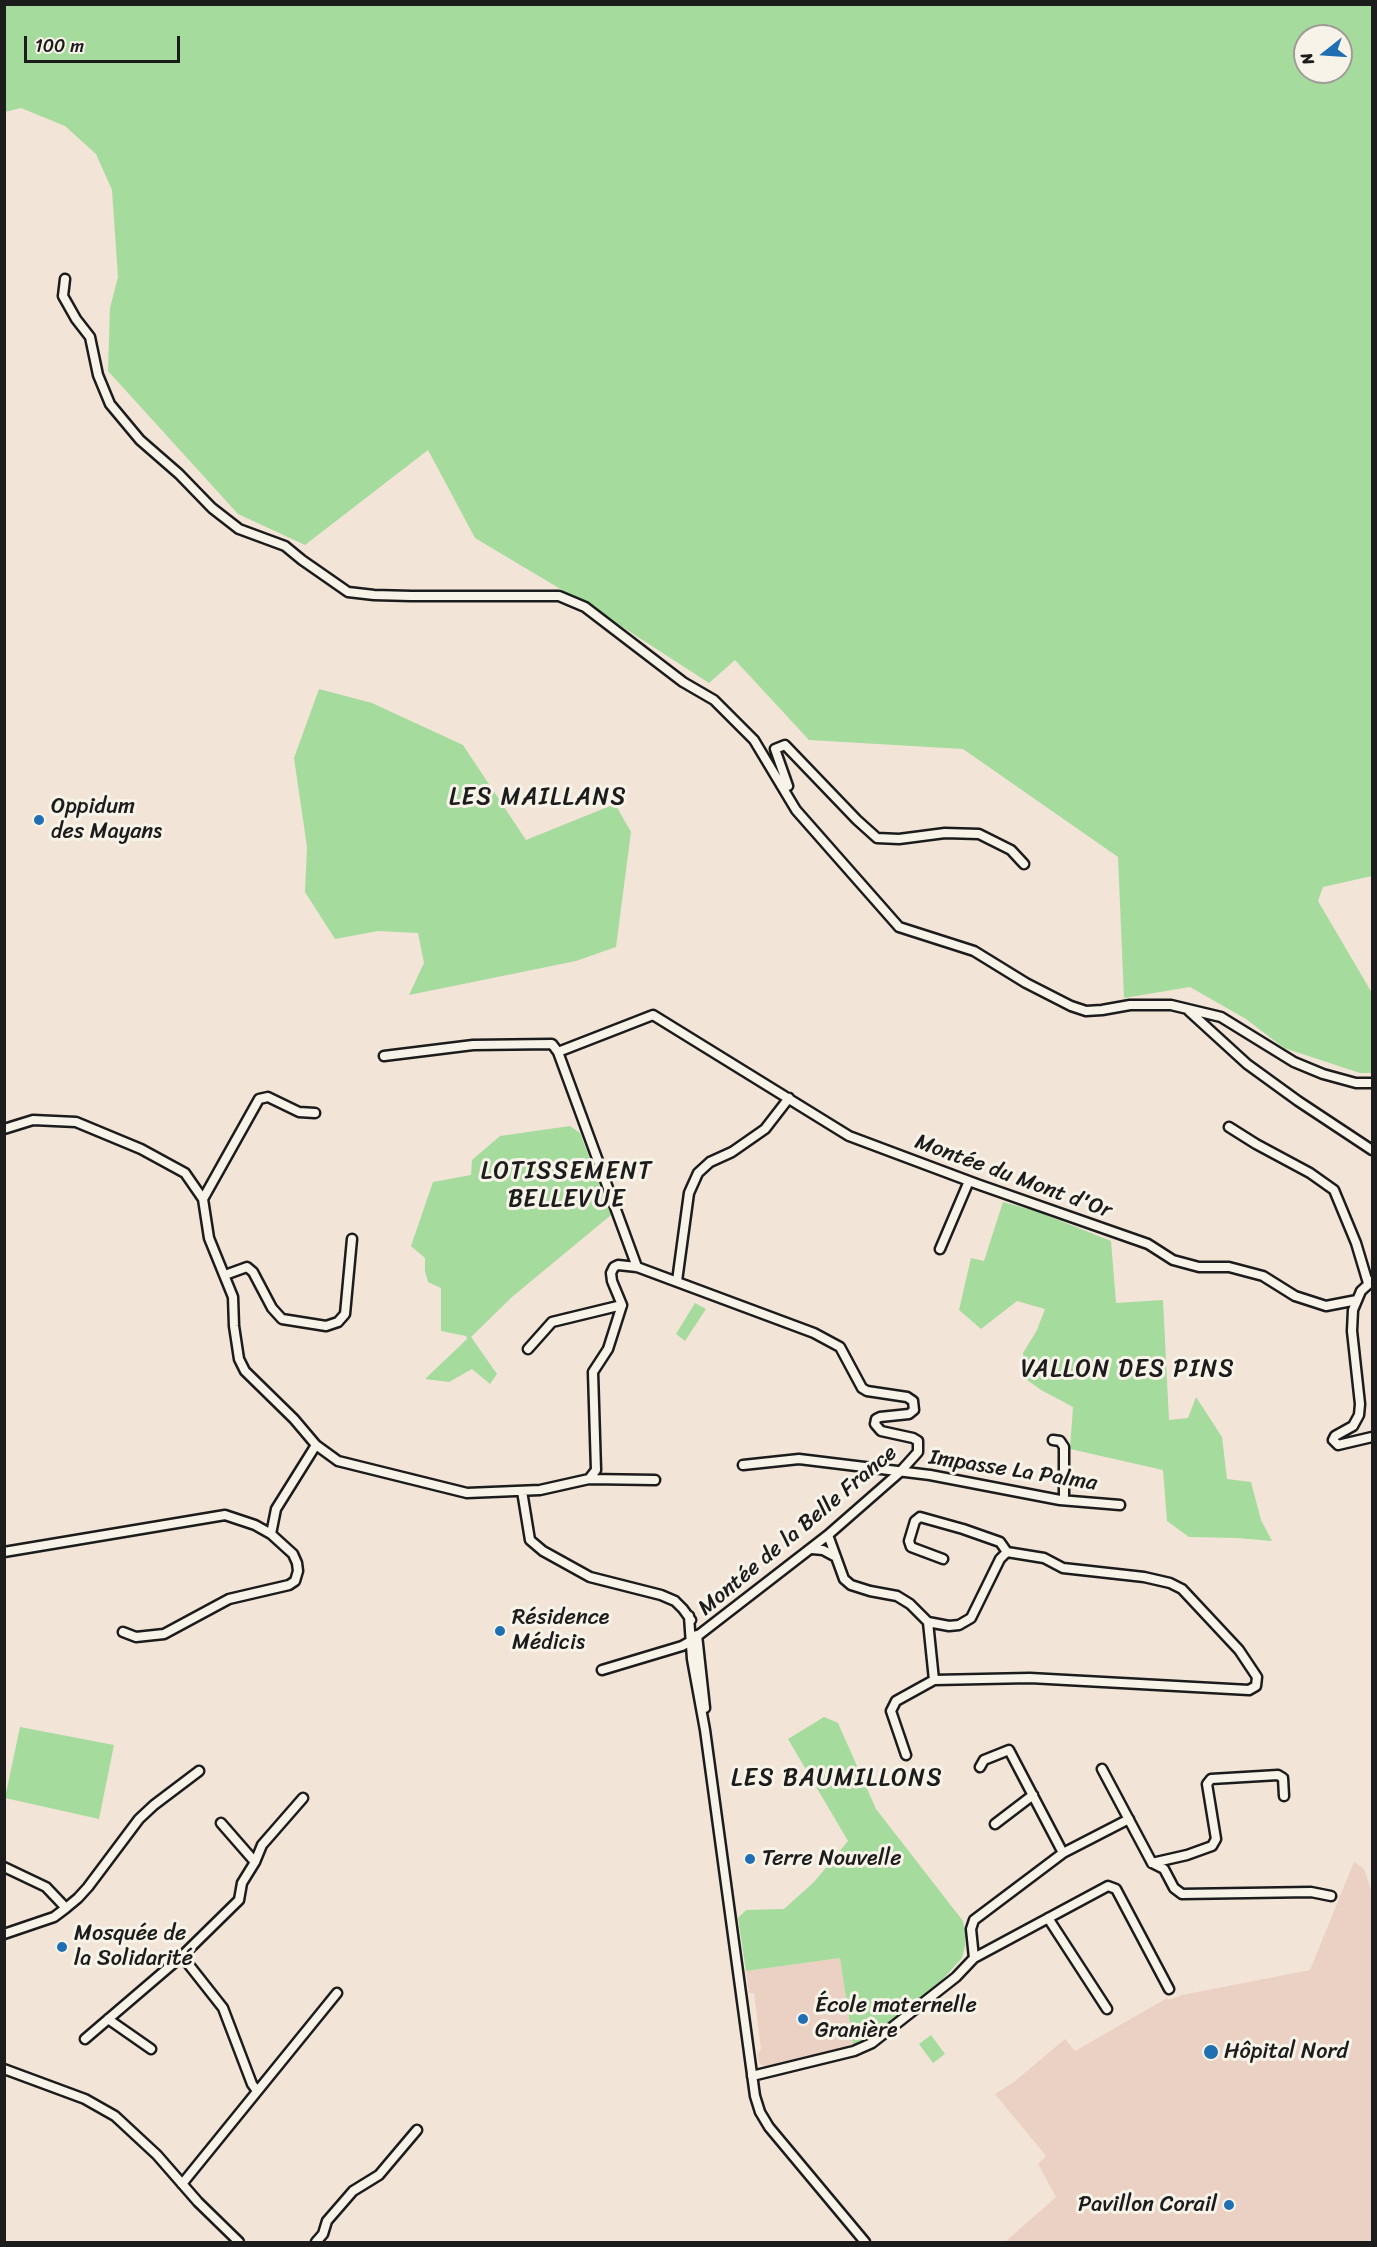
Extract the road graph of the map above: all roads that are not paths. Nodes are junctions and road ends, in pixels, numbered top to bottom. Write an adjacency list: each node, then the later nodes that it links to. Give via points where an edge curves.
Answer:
1 (65, 279): 2 (street, via 63,296 90,337 98,375 110,404 140,440 239,529 285,546 348,592 559,596 585,607 683,682 714,700 754,740)
2 (806, 821): 3 (street, via 783,778 775,749 785,745 877,838 979,834 1011,850); 4 (street, via 899,927 974,951 1086,1011 1130,1005)
3 (1024, 864)
4 (1186, 1009): 7 (street, via 1221,1017 1294,1062 1323,1074); 12 (street, via 1247,1064)
5 (558, 1052): 6 (street, via 552,1044 534,1043 472,1045); 8 (street, Montée du Mont d'Or, via 653,1015); 17 (street)
6 (384, 1056)
7 (1372, 1083)
8 (789, 1098): 13 (street, Montée du Mont d'Or, via 849,1136); 19 (street, via 765,1129 698,1173 689,1193)
9 (315, 1113): 14 (street, via 299,1112 268,1097 259,1099)
10 (1230, 1127): 20 (street, via 1334,1190)
11 (4, 1129): 14 (street, via 33,1120 76,1122 141,1149 185,1173)
12 (1372, 1150)
13 (969, 1181): 16 (street); 21 (street, Montée du Mont d'Or, via 1148,1244 1173,1260 1263,1276 1295,1296 1326,1306)
14 (203, 1199): 18 (street, via 209,1238)
15 (352, 1239): 18 (street, via 345,1314 338,1322 326,1326 282,1319 247,1267)
16 (940, 1249)
17 (637, 1267): 19 (street, Montée de la Belle France); 22 (street, via 618,1265 611,1273)
18 (225, 1275): 26 (street, via 233,1297 239,1359 245,1371)
19 (677, 1281): 28 (street, Montée de la Belle France, via 840,1347 862,1388 913,1401 914,1410 909,1414 876,1419 880,1431 918,1441 918,1452)
20 (1370, 1282): 21 (street)
21 (1357, 1300): 24 (street, via 1352,1331 1359,1415 1353,1425 1333,1440 1338,1445)
22 (622, 1305): 23 (street, via 552,1322); 29 (street, via 608,1349 593,1372 596,1470)
23 (528, 1349)
24 (1372, 1437)
25 (1053, 1440): 32 (street, via 1064,1447)
26 (316, 1445): 31 (street, via 338,1461 467,1493); 34 (street, via 276,1509)
27 (743, 1465): 28 (street, Impasse La Palma, via 799,1459)
28 (900, 1472): 32 (street, Impasse La Palma); 35 (street, Montée de la Belle France)
29 (589, 1479): 30 (street); 31 (street)
30 (655, 1480)
31 (522, 1491): 43 (street, via 530,1540 590,1577 675,1602 689,1616)
32 (1064, 1499): 33 (street, Impasse La Palma)
33 (1120, 1505)
34 (271, 1534): 37 (street, via 255,1524 225,1515); 42 (street, via 293,1554 297,1563 295,1581 289,1585 229,1599 164,1634 136,1637)
35 (828, 1535): 36 (street, Montée de la Belle France); 39 (street)
36 (812, 1549): 39 (street); 43 (street, Montée de la Belle France)
37 (4, 1552)
38 (1007, 1552): 40 (street, via 1000,1542 920,1517 915,1521 911,1546); 41 (street, via 971,1618 949,1626); 45 (street, via 1044,1558 1063,1568 1144,1577 1182,1589 1239,1650 1257,1677 1256,1686 1249,1690 1030,1678)
39 (836, 1557): 41 (street, via 844,1579 851,1585 897,1596)
40 (943, 1559)
41 (928, 1622): 45 (street)
42 (123, 1632)
43 (695, 1639): 44 (street, Montée de la Belle France); 73 (street)
44 (602, 1670)
45 (934, 1680): 46 (street, via 896,1701 891,1711)
46 (906, 1755)
47 (980, 1767): 50 (street, via 984,1760 1010,1750)
48 (1102, 1768): 53 (street)
49 (200, 1771): 61 (street, via 139,1819 88,1887)
50 (1033, 1795): 55 (street); 56 (street)
51 (1284, 1796): 58 (street, via 1283,1778 1278,1775 1211,1779 1207,1784 1216,1839 1212,1846)
52 (303, 1798): 57 (street, via 262,1845)
53 (1129, 1819): 56 (street); 58 (street)
54 (221, 1823): 57 (street)
55 (995, 1824)
56 (1063, 1852): 65 (street, via 974,1920)
57 (255, 1862): 64 (street, via 242,1882 239,1900)
58 (1152, 1863): 60 (street, via 1164,1869 1182,1894 1311,1892)
59 (4, 1868): 61 (street, via 46,1887)
60 (1331, 1896)
61 (66, 1908): 63 (street, via 54,1917)
62 (1047, 1918): 65 (street); 66 (street, via 1108,1886 1116,1889); 68 (street)
63 (4, 1934)
64 (182, 1956): 69 (street); 74 (street, via 223,2008)
65 (974, 1958): 73 (street, via 956,1977 872,2043)
66 (1169, 1989)
67 (338, 1993): 74 (street)
68 (1107, 2009)
69 (108, 2019): 70 (street); 71 (street)
70 (85, 2039)
71 (150, 2049)
72 (4, 2069): 76 (street, via 85,2099 115,2116)
73 (752, 2076): 79 (street, via 760,2112 769,2127)
74 (257, 2091): 76 (street)
75 (417, 2130): 78 (street, via 379,2175 353,2191)
76 (182, 2184): 77 (street)
77 (239, 2242)
78 (316, 2242)
79 (865, 2242)

